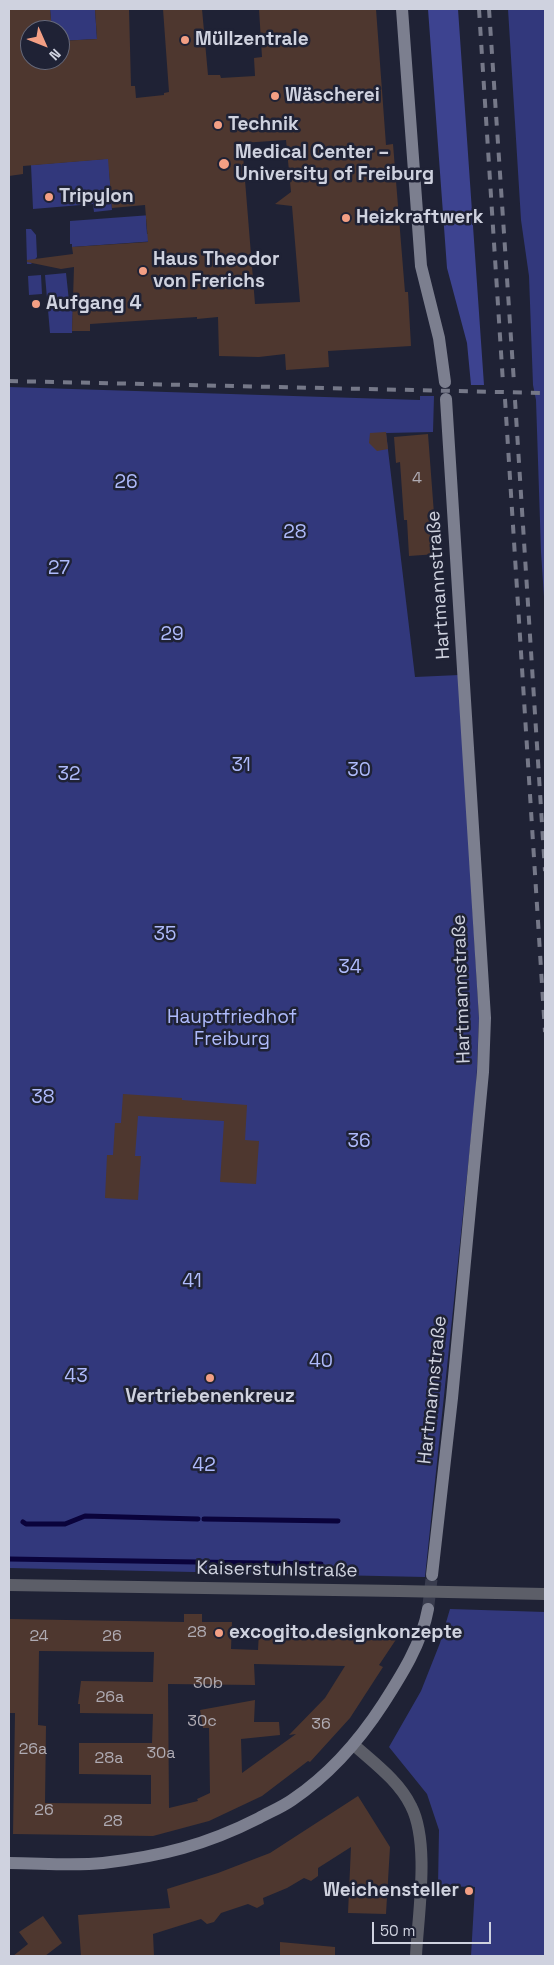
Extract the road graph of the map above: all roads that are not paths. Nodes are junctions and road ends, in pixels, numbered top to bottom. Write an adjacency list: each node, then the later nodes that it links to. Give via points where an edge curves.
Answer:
1 (402, 9): 2 (street, via 421,266 439,338)
2 (445, 382)
3 (446, 399): 4 (street, Hartmannstraße, via 485,1018 483,1072 452,1398)
4 (432, 1575)
5 (9, 1585): 6 (street, Kaiserstuhlstraße, bridge)
6 (545, 1594)
7 (428, 1609): 8 (street, via 422,1632 398,1680)
8 (354, 1745): 9 (street, via 326,1774 292,1801 232,1832 197,1845 162,1855 101,1863); 10 (street, via 395,1782 411,1804 419,1824 422,1846)
9 (9, 1863)
10 (416, 1956)

